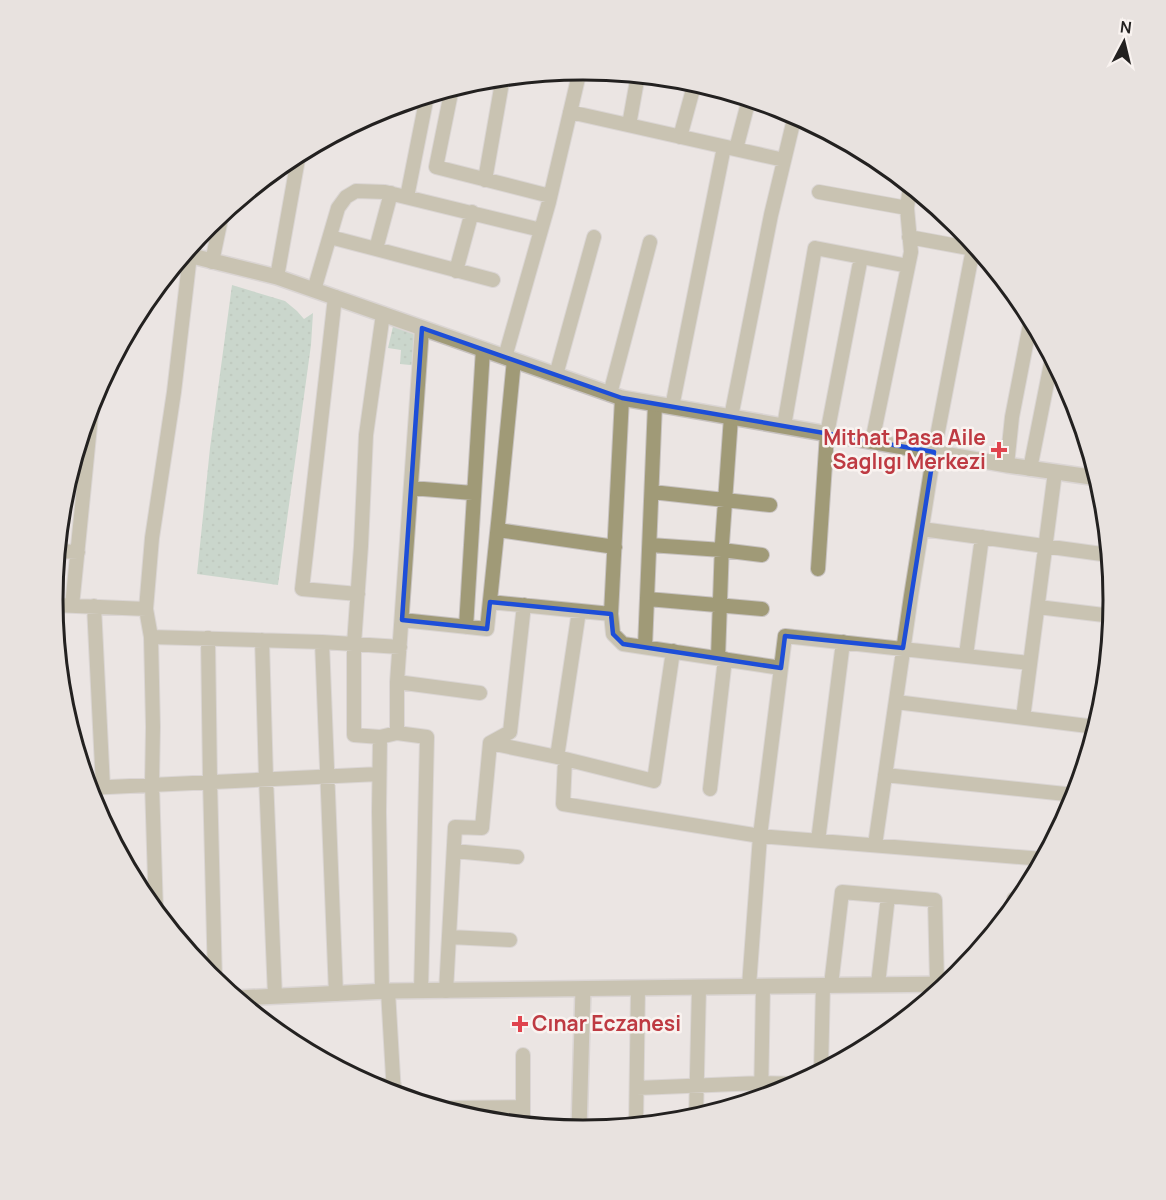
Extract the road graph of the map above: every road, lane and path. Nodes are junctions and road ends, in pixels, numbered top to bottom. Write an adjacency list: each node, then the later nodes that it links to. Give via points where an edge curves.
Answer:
1 (578, 80): 8 (street)
2 (637, 83): 9 (street)
3 (501, 86): 15 (street)
4 (692, 92): 11 (street)
5 (450, 98): 15 (street, via 436,167)
6 (425, 105): 20 (street)
7 (746, 107): 12 (street)
8 (570, 112): 9 (street); 19 (street)
9 (629, 125): 11 (street)
10 (793, 125): 13 (street)
11 (680, 137): 12 (street)
12 (730, 148): 13 (street); 51 (street)
13 (784, 160): 52 (street)
14 (297, 166): 38 (street)
15 (485, 180): 19 (street)
16 (819, 192): 21 (street)
17 (391, 193): 20 (street); 25 (street, via 356,191 346,197 338,208); 30 (street)
18 (909, 194): 21 (street)
19 (550, 196): 24 (street)
20 (407, 197): 22 (street)
21 (907, 208): 27 (street)
22 (472, 212): 24 (street); 37 (street)
23 (219, 228): 34 (street)
24 (541, 230): 46 (street)
25 (330, 237): 30 (street); 40 (street)
26 (594, 237): 48 (street)
27 (909, 237): 29 (street); 36 (street)
28 (650, 242): 49 (street)
29 (965, 247)
30 (376, 249): 37 (street)
31 (192, 257): 34 (street)
32 (861, 257): 36 (street); 53 (street, via 815,248); 54 (street)
33 (974, 257): 57 (street)
34 (212, 262): 38 (street)
35 (186, 264): 88 (street)
36 (908, 266): 56 (street)
37 (456, 271): 39 (street)
38 (276, 277): 40 (street)
39 (493, 280)
40 (314, 290): 41 (street)
41 (335, 297): 42 (street); 79 (street, via 302,589)
42 (383, 314): 43 (street); 79 (street, via 366,435)
43 (422, 328): 45 (street); 62 (street)
44 (1033, 340): 58 (street, via 1012,417)
45 (483, 349): 46 (street); 64 (street)
46 (509, 358): 48 (street); 68 (street)
47 (1049, 371): 59 (street)
48 (556, 375): 49 (street)
49 (615, 396): 50 (street); 72 (street)
50 (655, 404): 51 (street); 63 (street)
51 (672, 407): 52 (street)
52 (731, 417): 53 (street); 65 (street)
53 (784, 426): 54 (street)
54 (827, 434): 56 (street); 78 (street)
55 (89, 440): 75 (street)
56 (872, 442): 57 (street)
57 (934, 452): 58 (street); 67 (street)
58 (1007, 465): 59 (street)
59 (1030, 468): 60 (street)
60 (1055, 472): 61 (street); 71 (street)
61 (1088, 477)
62 (411, 488): 64 (street); 93 (street)
63 (652, 492): 65 (street); 70 (street)
64 (473, 493): 94 (street)
65 (725, 500): 66 (street); 73 (street)
66 (770, 505)
67 (922, 529): 69 (street); 103 (street)
68 (498, 530): 72 (street); 81 (street)
69 (982, 537): 71 (street); 105 (street)
70 (650, 545): 73 (street); 80 (street)
71 (1046, 546): 76 (street); 87 (street)
72 (615, 547): 91 (street)
73 (722, 550): 77 (street); 82 (street)
74 (65, 551): 75 (street)
75 (78, 552): 85 (street)
76 (1101, 554)
77 (762, 555)
78 (818, 569)
79 (358, 594): 100 (street)
80 (648, 599): 82 (street); 102 (street)
81 (489, 602): 83 (street); 94 (street, via 487,629)
82 (720, 604): 89 (street); 106 (street)
83 (524, 605): 90 (street); 116 (street, via 510,732)
84 (63, 606): 85 (street)
85 (72, 606): 86 (street)
86 (94, 606): 88 (street); 121 (street)
87 (1038, 607): 92 (street); 107 (street)
88 (146, 609): 95 (street)
89 (762, 609)
90 (579, 611): 91 (street); 117 (street)
91 (611, 614): 102 (street, via 613,634 623,644)
92 (1103, 615)
93 (402, 620): 94 (street); 101 (street)
94 (466, 627)
95 (151, 637): 96 (street); 124 (street)
96 (208, 638): 97 (street); 123 (street)
97 (262, 640): 98 (street); 122 (street)
98 (322, 642): 100 (street); 120 (street)
99 (843, 642): 103 (street); 108 (street, via 784,636); 129 (street)
100 (354, 644): 101 (street); 115 (street, via 354,735)
101 (400, 647): 109 (street)
102 (645, 647): 104 (street)
103 (903, 648): 105 (street); 111 (street)
104 (673, 651): 106 (street); 117 (street, via 654,781)
105 (966, 655): 107 (street)
106 (722, 659): 108 (street); 126 (street)
107 (1030, 663): 112 (street)
108 (781, 668): 128 (street)
109 (397, 682): 110 (street); 114 (street)
110 (480, 693)
111 (896, 702): 112 (street); 119 (street)
112 (1023, 718): 113 (street)
113 (1087, 726)
114 (397, 733): 115 (street); 147 (street, via 427,737)
115 (380, 737): 118 (street)
116 (490, 743): 117 (street); 131 (street, via 482,828 455,827)
117 (561, 758): 128 (street, via 563,804)
118 (380, 774): 120 (street); 149 (street)
119 (885, 775): 127 (street); 130 (street)
120 (328, 776): 122 (street); 150 (street)
121 (95, 778)
122 (266, 778): 123 (street); 151 (street)
123 (210, 781): 124 (street); 138 (street)
124 (152, 784): 125 (street); 134 (street)
125 (99, 788)
126 (710, 789)
127 (1065, 794)
128 (760, 836): 129 (street); 143 (street)
129 (818, 841): 130 (street)
130 (875, 845): 133 (street)
131 (454, 852): 132 (street); 136 (street)
132 (517, 857)
133 (1034, 858)
134 (155, 896)
135 (888, 896): 139 (street, via 935,900); 140 (street); 141 (street, via 842,892)
136 (450, 937): 137 (street); 148 (street)
137 (510, 940)
138 (215, 968)
139 (941, 977)
140 (878, 984): 141 (street); 142 (street)
141 (827, 985): 143 (street); 154 (street)
142 (933, 985)
143 (756, 986): 144 (street); 155 (street)
144 (699, 987): 146 (street); 158 (street)
145 (584, 988): 146 (street); 148 (street); 166 (street)
146 (638, 988): 159 (street)
147 (421, 991): 148 (street); 149 (street)
148 (446, 991)
149 (385, 992): 150 (street); 157 (street)
150 (336, 994): 151 (street)
151 (275, 996): 152 (street)
152 (248, 997)
153 (523, 1055): 161 (street)
154 (822, 1061)
155 (761, 1083): 156 (street); 158 (street); 160 (street)
156 (773, 1083)
157 (393, 1084)
158 (697, 1086): 159 (street); 162 (street)
159 (637, 1088): 165 (street)
160 (761, 1088)
161 (523, 1107): 163 (street); 164 (street)
162 (696, 1107)
163 (472, 1108)
164 (523, 1117)
165 (636, 1117)
166 (579, 1120)

